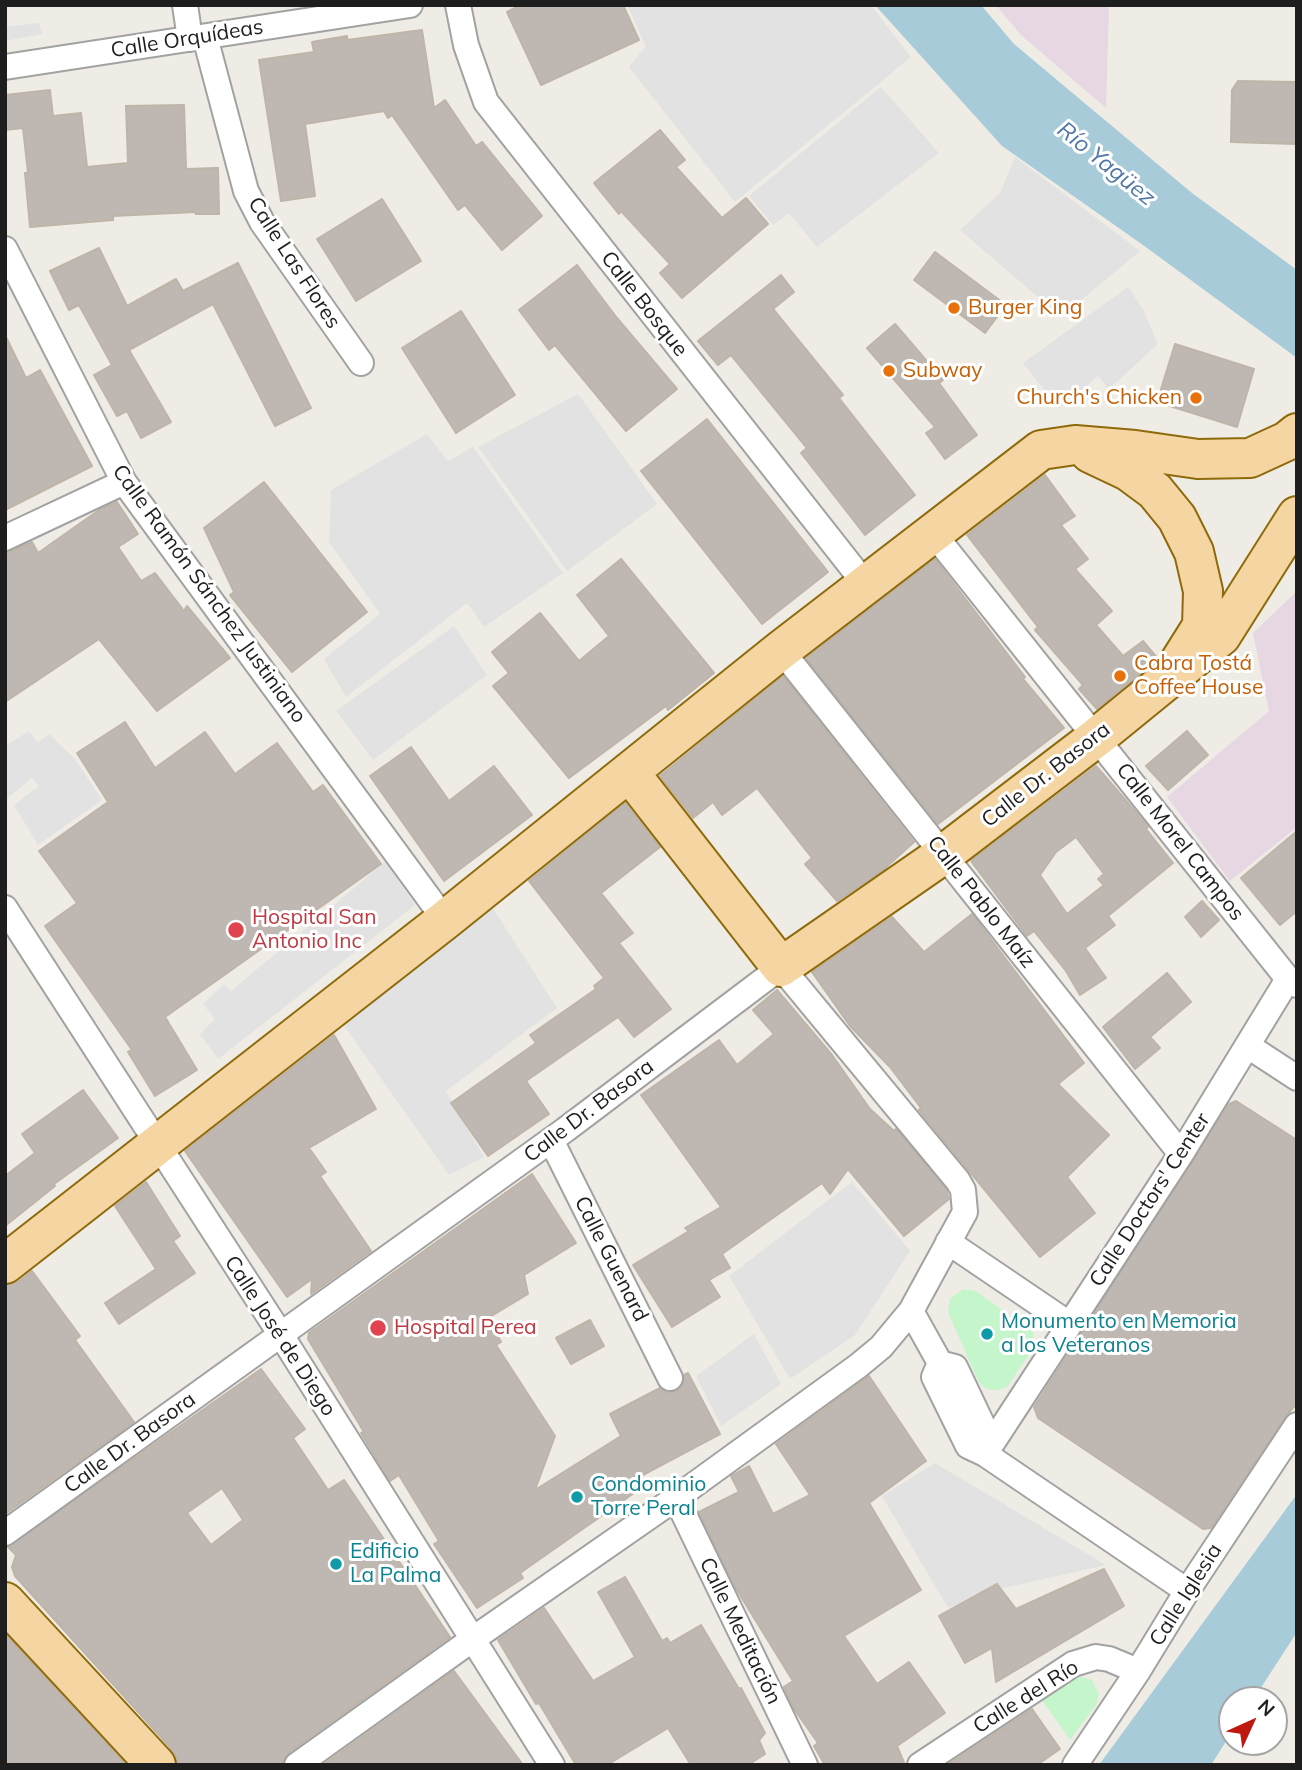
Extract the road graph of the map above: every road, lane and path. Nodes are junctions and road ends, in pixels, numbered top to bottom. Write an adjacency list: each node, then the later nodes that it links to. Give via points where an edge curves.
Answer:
1 (185, 5): 4 (street, Calle Las Flores)
2 (410, 5): 4 (street, Calle Orquídeas)
3 (458, 5): 14 (street, Calle Bosque, via 466,46 486,102)
4 (197, 38): 5 (street, Calle Orquídeas); 7 (street, Calle Las Flores, via 246,191 262,222)
5 (5, 67)
6 (5, 249): 10 (street, Calle Ramón Sánchez Justiniano)
7 (360, 363)
8 (1297, 433): 9 (main road, via 1250,458 1198,459)
9 (1075, 445): 12 (main road, via 1041,450); 16 (main road, via 1128,471 1155,491 1177,518 1194,552 1203,591 1202,626)
10 (124, 482): 13 (street); 21 (street, Calle Ramón Sánchez Justiniano)
11 (1297, 516): 16 (main road, Calle Dr. Basora, via 1221,636)
12 (933, 533): 14 (main road); 17 (street, Calle Morel Campos)
13 (5, 538)
14 (866, 585): 15 (main road)
15 (781, 650): 18 (main road); 19 (street, Calle Pablo Maíz)
16 (1168, 681): 17 (main road, Calle Dr. Basora)
17 (1097, 737): 19 (main road, Calle Dr. Basora); 23 (street, Calle Morel Campos)
18 (629, 772): 21 (main road); 22 (main road)
19 (944, 855): 22 (main road, Calle Dr. Basora); 28 (street, Calle Pablo Maíz)
20 (5, 908): 27 (street, Calle José de Diego)
21 (445, 920): 27 (main road)
22 (781, 967): 26 (street, Calle Dr. Basora); 29 (street, via 958,1181 964,1212)
23 (1292, 982): 24 (street, Calle Doctors' Center)
24 (1248, 1046): 25 (street); 28 (street, Calle Doctors' Center)
25 (1297, 1078)
26 (551, 1140): 33 (street, Calle Dr. Basora); 34 (street, Calle Guenard)
27 (156, 1145): 30 (main road); 33 (street, Calle José de Diego)
28 (1181, 1154): 32 (street, Calle Doctors' Center)
29 (948, 1242): 31 (street); 32 (street)
30 (5, 1264)
31 (911, 1311): 36 (street, via 940,1363 955,1367); 37 (street, via 858,1366)
32 (1069, 1324): 36 (street, Calle Doctors' Center)
33 (281, 1335): 38 (street, Calle Dr. Basora); 41 (street, Calle José de Diego)
34 (670, 1378)
35 (1297, 1425): 39 (street, Calle Iglesia)
36 (988, 1449): 39 (street)
37 (676, 1498): 41 (street); 46 (street, Calle Meditación)
38 (5, 1533)
39 (1187, 1591): 42 (street, Calle Iglesia)
40 (5, 1602): 43 (main road)
41 (472, 1639): 44 (street); 45 (street, Calle José de Diego)
42 (1138, 1671): 47 (street, Calle del Río, via 1096,1657 1073,1664); 48 (street, Calle Iglesia)
43 (156, 1765)
44 (297, 1765)
45 (552, 1765)
46 (804, 1765)
47 (920, 1765)
48 (1075, 1765)

